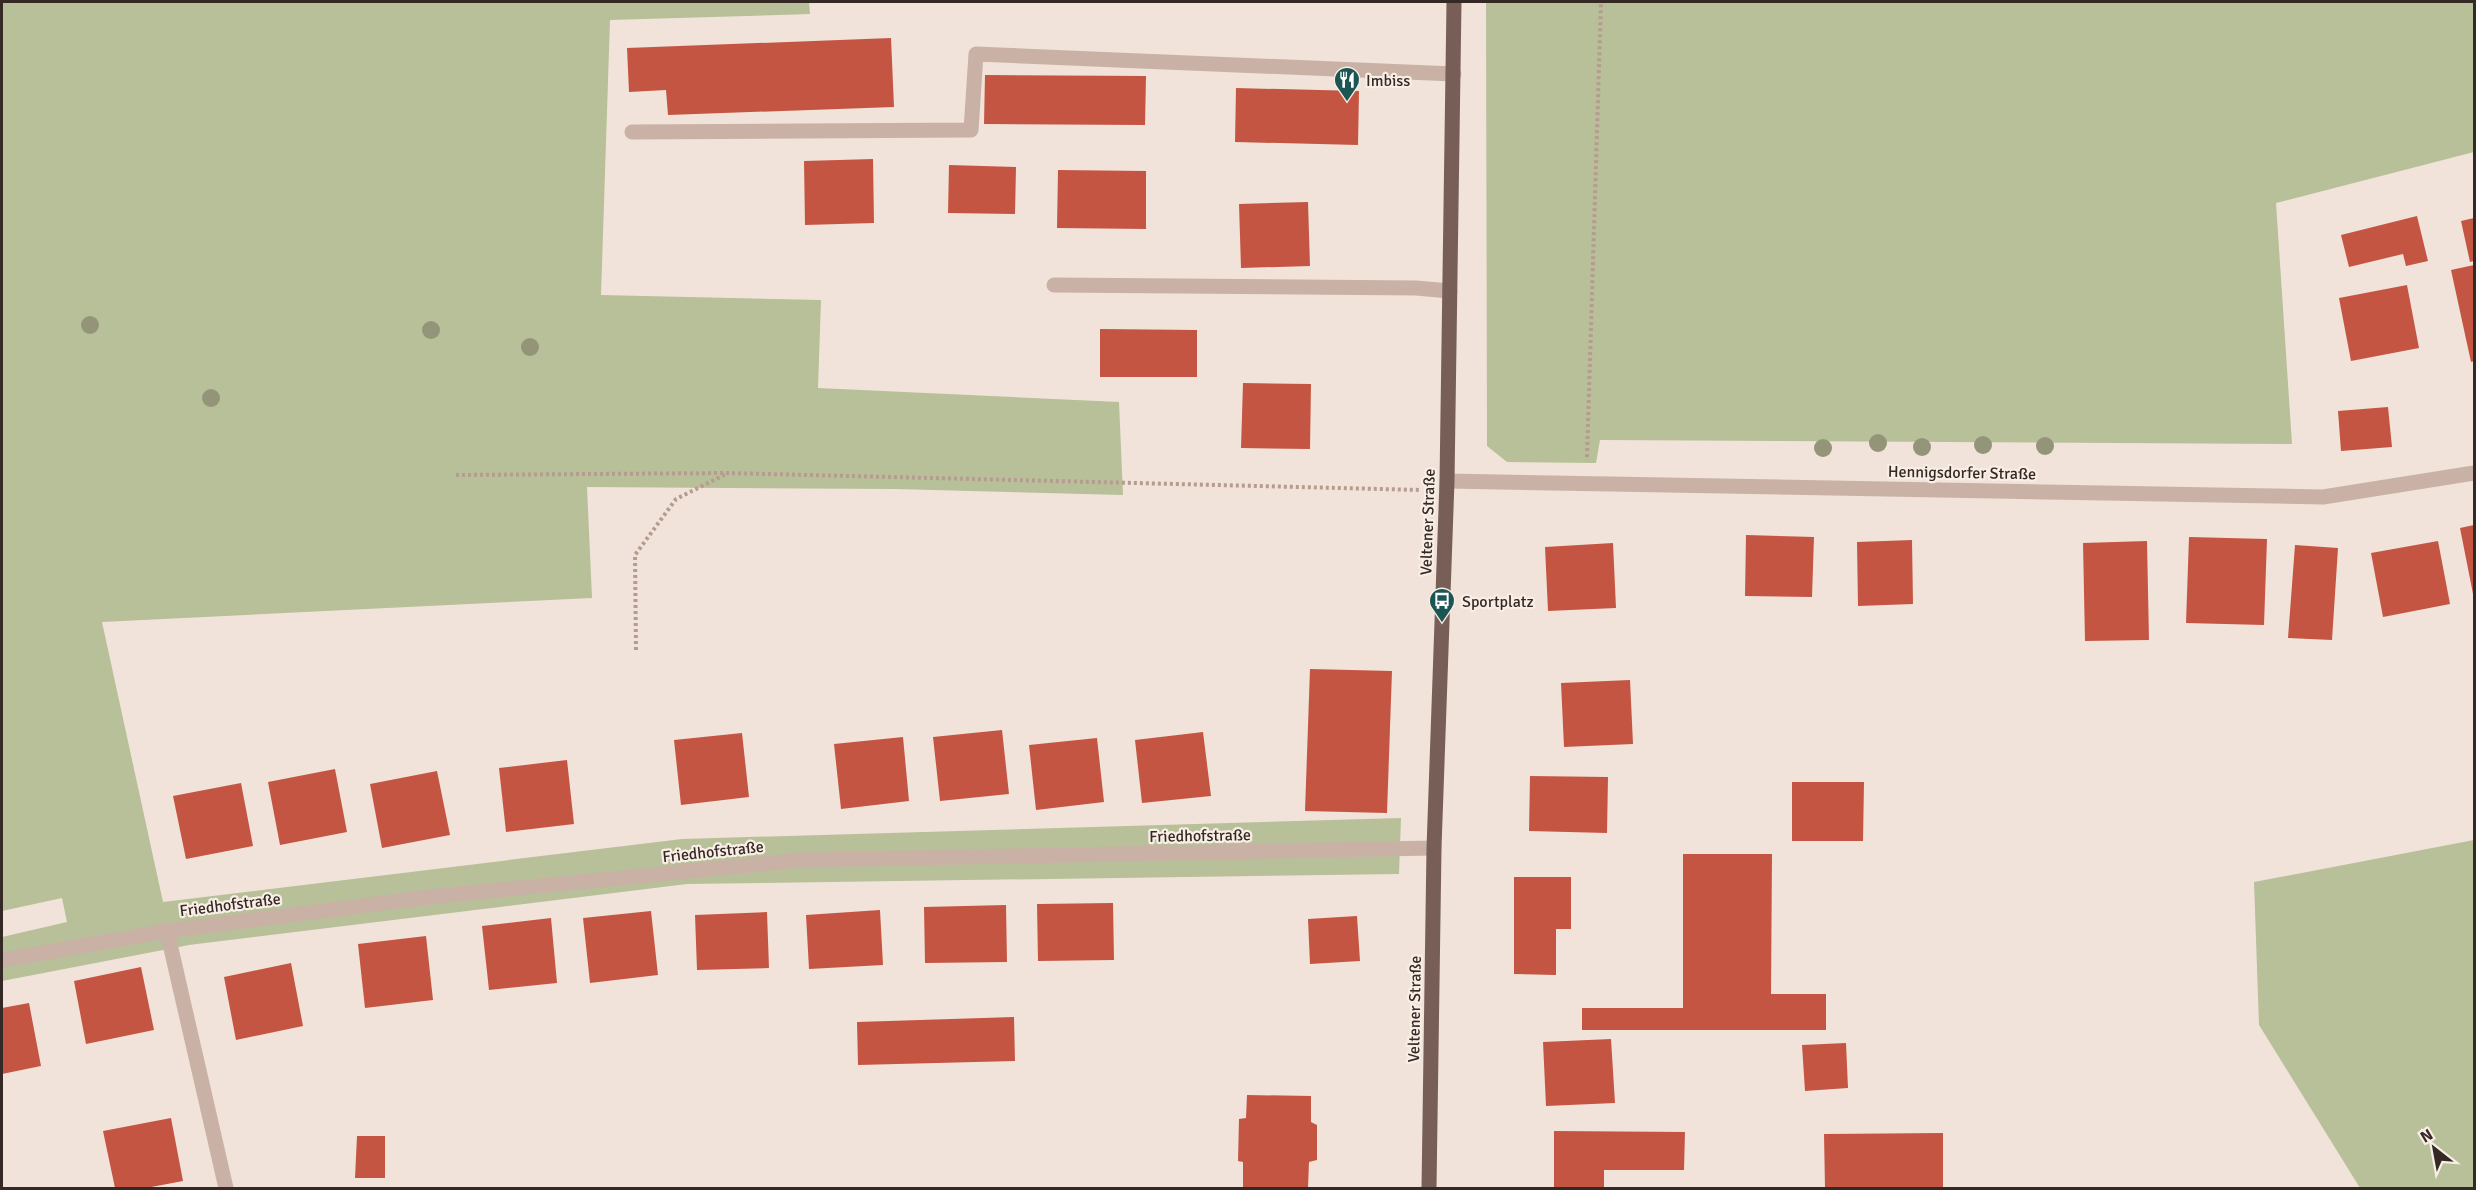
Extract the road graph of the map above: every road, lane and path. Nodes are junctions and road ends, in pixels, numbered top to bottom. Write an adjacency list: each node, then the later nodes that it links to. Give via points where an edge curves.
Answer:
1 (1454, 2): 3 (main road, Veltener Straße)
2 (1601, 2): 10 (path)
3 (1454, 74): 4 (street, via 976,54 971,130); 6 (main road, Veltener Straße)
4 (632, 132)
5 (1054, 285): 6 (street)
6 (1450, 291): 11 (main road, Veltener Straße)
7 (727, 473): 9 (path); 11 (path); 12 (path, via 676,499 635,555)
8 (2475, 473): 10 (street, Hennigsdorfer Straße, via 2323,497)
9 (456, 475)
10 (1586, 483): 11 (street, Hennigsdorfer Straße)
11 (1446, 486): 13 (main road, Veltener Straße)
12 (636, 650)
13 (1434, 848): 14 (street, Friedhofstraße, via 801,860 438,896); 17 (main road, Veltener Straße)
14 (167, 931): 15 (street, Friedhofstraße); 16 (street)
15 (2, 960)
16 (226, 1188)
17 (1429, 1188)

